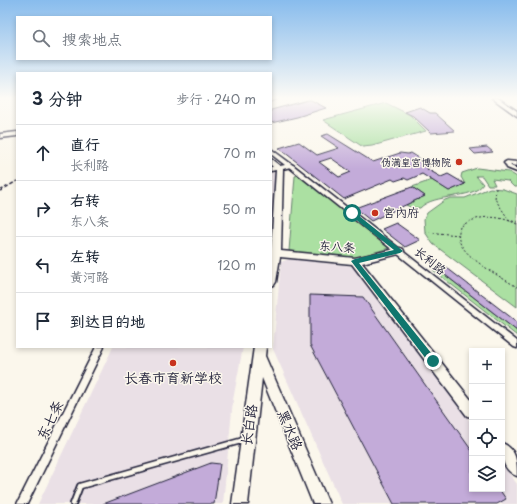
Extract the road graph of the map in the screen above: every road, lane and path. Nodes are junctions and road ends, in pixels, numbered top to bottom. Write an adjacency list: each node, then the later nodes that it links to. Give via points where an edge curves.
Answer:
1 (16, 134): 2 (street)
2 (0, 136)
3 (272, 151): 6 (street, 长利路)
4 (272, 162): 9 (street)
5 (517, 164): 7 (street)
6 (291, 166): 9 (street); 17 (street, 长利路)
7 (511, 166): 10 (street)
8 (272, 169): 9 (street)
9 (280, 169): 18 (street)
10 (517, 171)
11 (496, 188): 12 (path, via 495,199)
12 (509, 220): 13 (path); 14 (path); 16 (path, via 484,217 473,219 460,227)
13 (517, 223)
14 (511, 224)
15 (425, 232): 16 (path)
16 (459, 235): 21 (path, via 459,241 467,251)
17 (400, 251): 19 (street, 东八条); 22 (street, 长利路)
18 (273, 253): 19 (street, 东八条); 20 (street)
19 (355, 261): 25 (street)
20 (272, 268)
21 (517, 287)
22 (517, 345)
23 (100, 348): 29 (street, 东七条)
24 (260, 351): 26 (street, 长白路); 32 (street, 黑水路)
25 (469, 407)
26 (247, 439): 30 (lane, via 80,486); 31 (street, 长白路)
27 (505, 454): 28 (street)
28 (517, 469)
29 (22, 504)
30 (73, 504)
31 (240, 504)
32 (321, 504)

